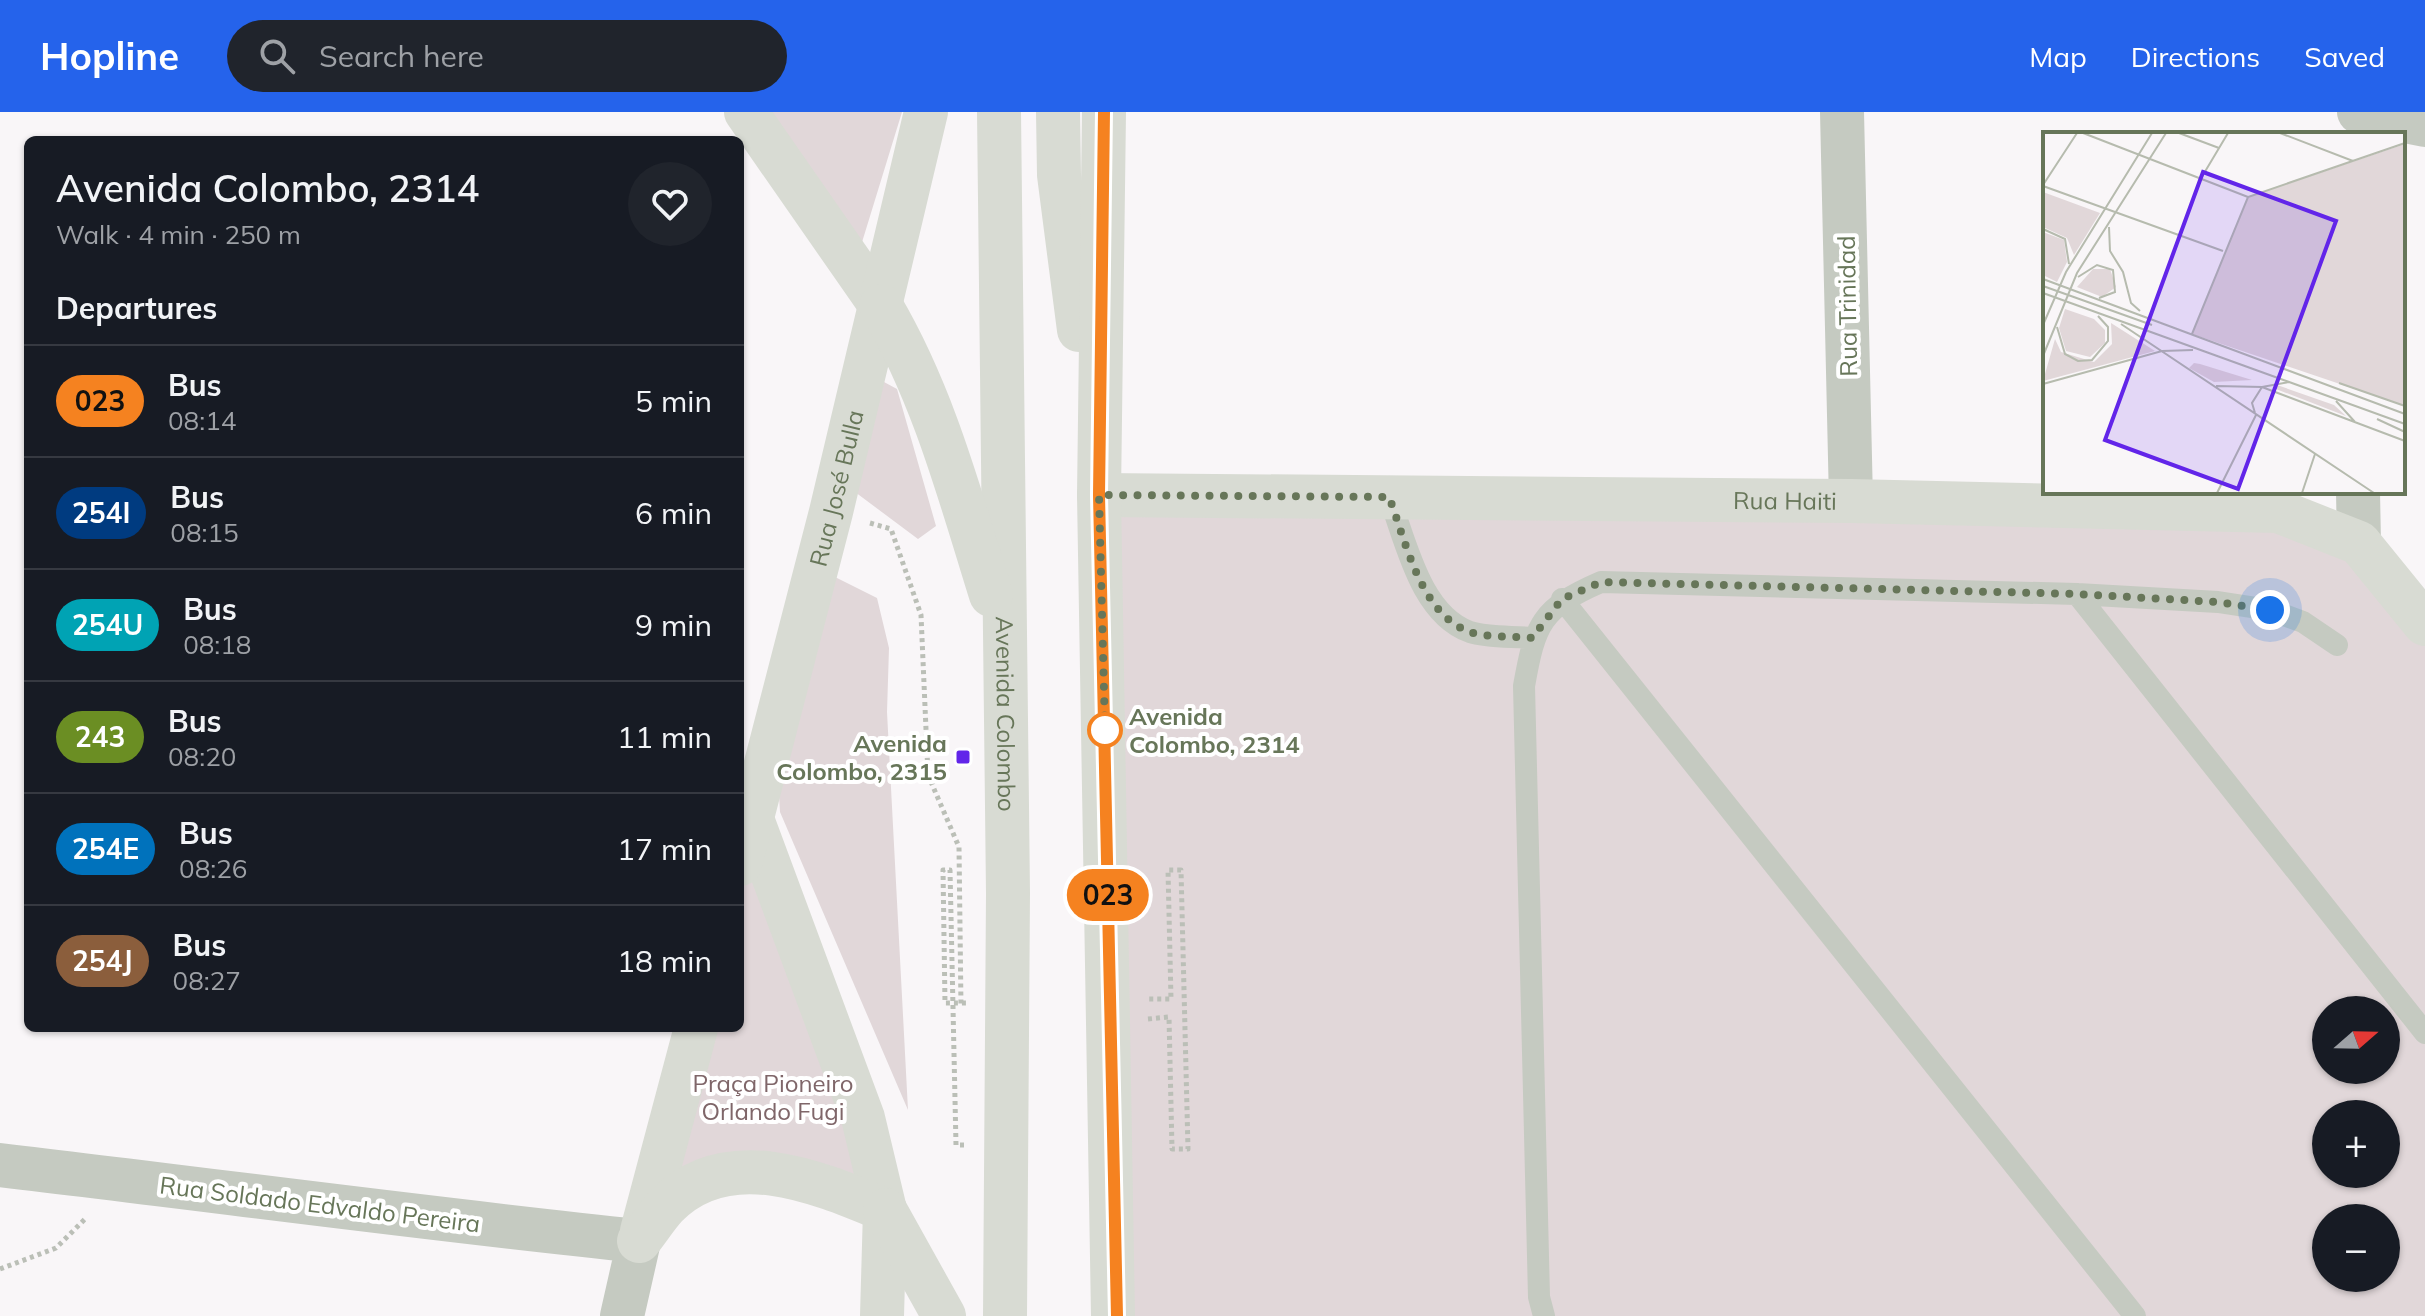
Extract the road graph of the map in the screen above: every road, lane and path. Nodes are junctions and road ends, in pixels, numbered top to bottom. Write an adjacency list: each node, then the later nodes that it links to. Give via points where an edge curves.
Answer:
1 (746, 112): 12 (main road)
2 (926, 112): 12 (main road, Rua José Bulla)
3 (999, 112): 23 (main road, Avenida Colombo)
4 (1058, 112): 14 (main road, via 1059,175)
5 (1104, 112): 14 (main road)
6 (1135, 112): 14 (main road, via 1128,277)
7 (1842, 112): 16 (street, Rua Trinidad)
8 (2350, 112): 11 (street)
9 (2359, 112): 10 (street)
10 (2425, 125)
11 (2351, 132)
12 (881, 306): 17 (main road, Rua José Bulla); 23 (main road, via 931,404)
13 (2358, 494): 18 (street)
14 (1099, 495): 15 (main road, Rua Haiti); 28 (main road)
15 (1389, 497): 16 (main road, Rua Haiti); 22 (lane, via 1437,608 1470,632)
16 (1851, 501): 18 (main road, Rua Haiti, via 2278,511)
17 (831, 512): 25 (main road, Rua José Bulla); 27 (path, via 891,529 921,615 928,775 959,847 964,1145 956,1145 950,870 943,870 945,1003)
18 (2359, 543): 21 (main road, Rua Haiti)
19 (2077, 594): 20 (lane, via 1601,582); 24 (lane, via 2270,610 2303,622); 30 (lane)
20 (1562, 599): 22 (lane); 42 (lane)
21 (2425, 624)
22 (1532, 638): 41 (lane, via 1524,686 1539,1297)
23 (1005, 639): 39 (main road, Avenida Colombo)
24 (2337, 645)
25 (752, 819): 26 (main road, Rua José Bulla); 33 (main road, via 863,1118)
26 (744, 849)
27 (975, 1002)
28 (1125, 1010): 28 (path, via 1169,1017 1172,1149 1188,1149 1181,870 1168,870 1171,999); 40 (main road)
29 (695, 1032): 34 (main road)
30 (2425, 1033)
31 (0, 1165): 32 (street, Rua Soldado Edvaldo Pereira)
32 (110, 1178): 34 (street, Rua Soldado Edvaldo Pereira); 35 (path, via 85,1221 56,1248)
33 (885, 1210): 34 (main road, via 821,1184 773,1172 727,1173 691,1187 666,1206); 37 (main road); 38 (main road)
34 (639, 1241): 36 (street)
35 (0, 1269)
36 (622, 1316)
37 (882, 1316)
38 (944, 1316)
39 (1005, 1316)
40 (1115, 1316)
41 (1544, 1316)
42 (2135, 1316)

